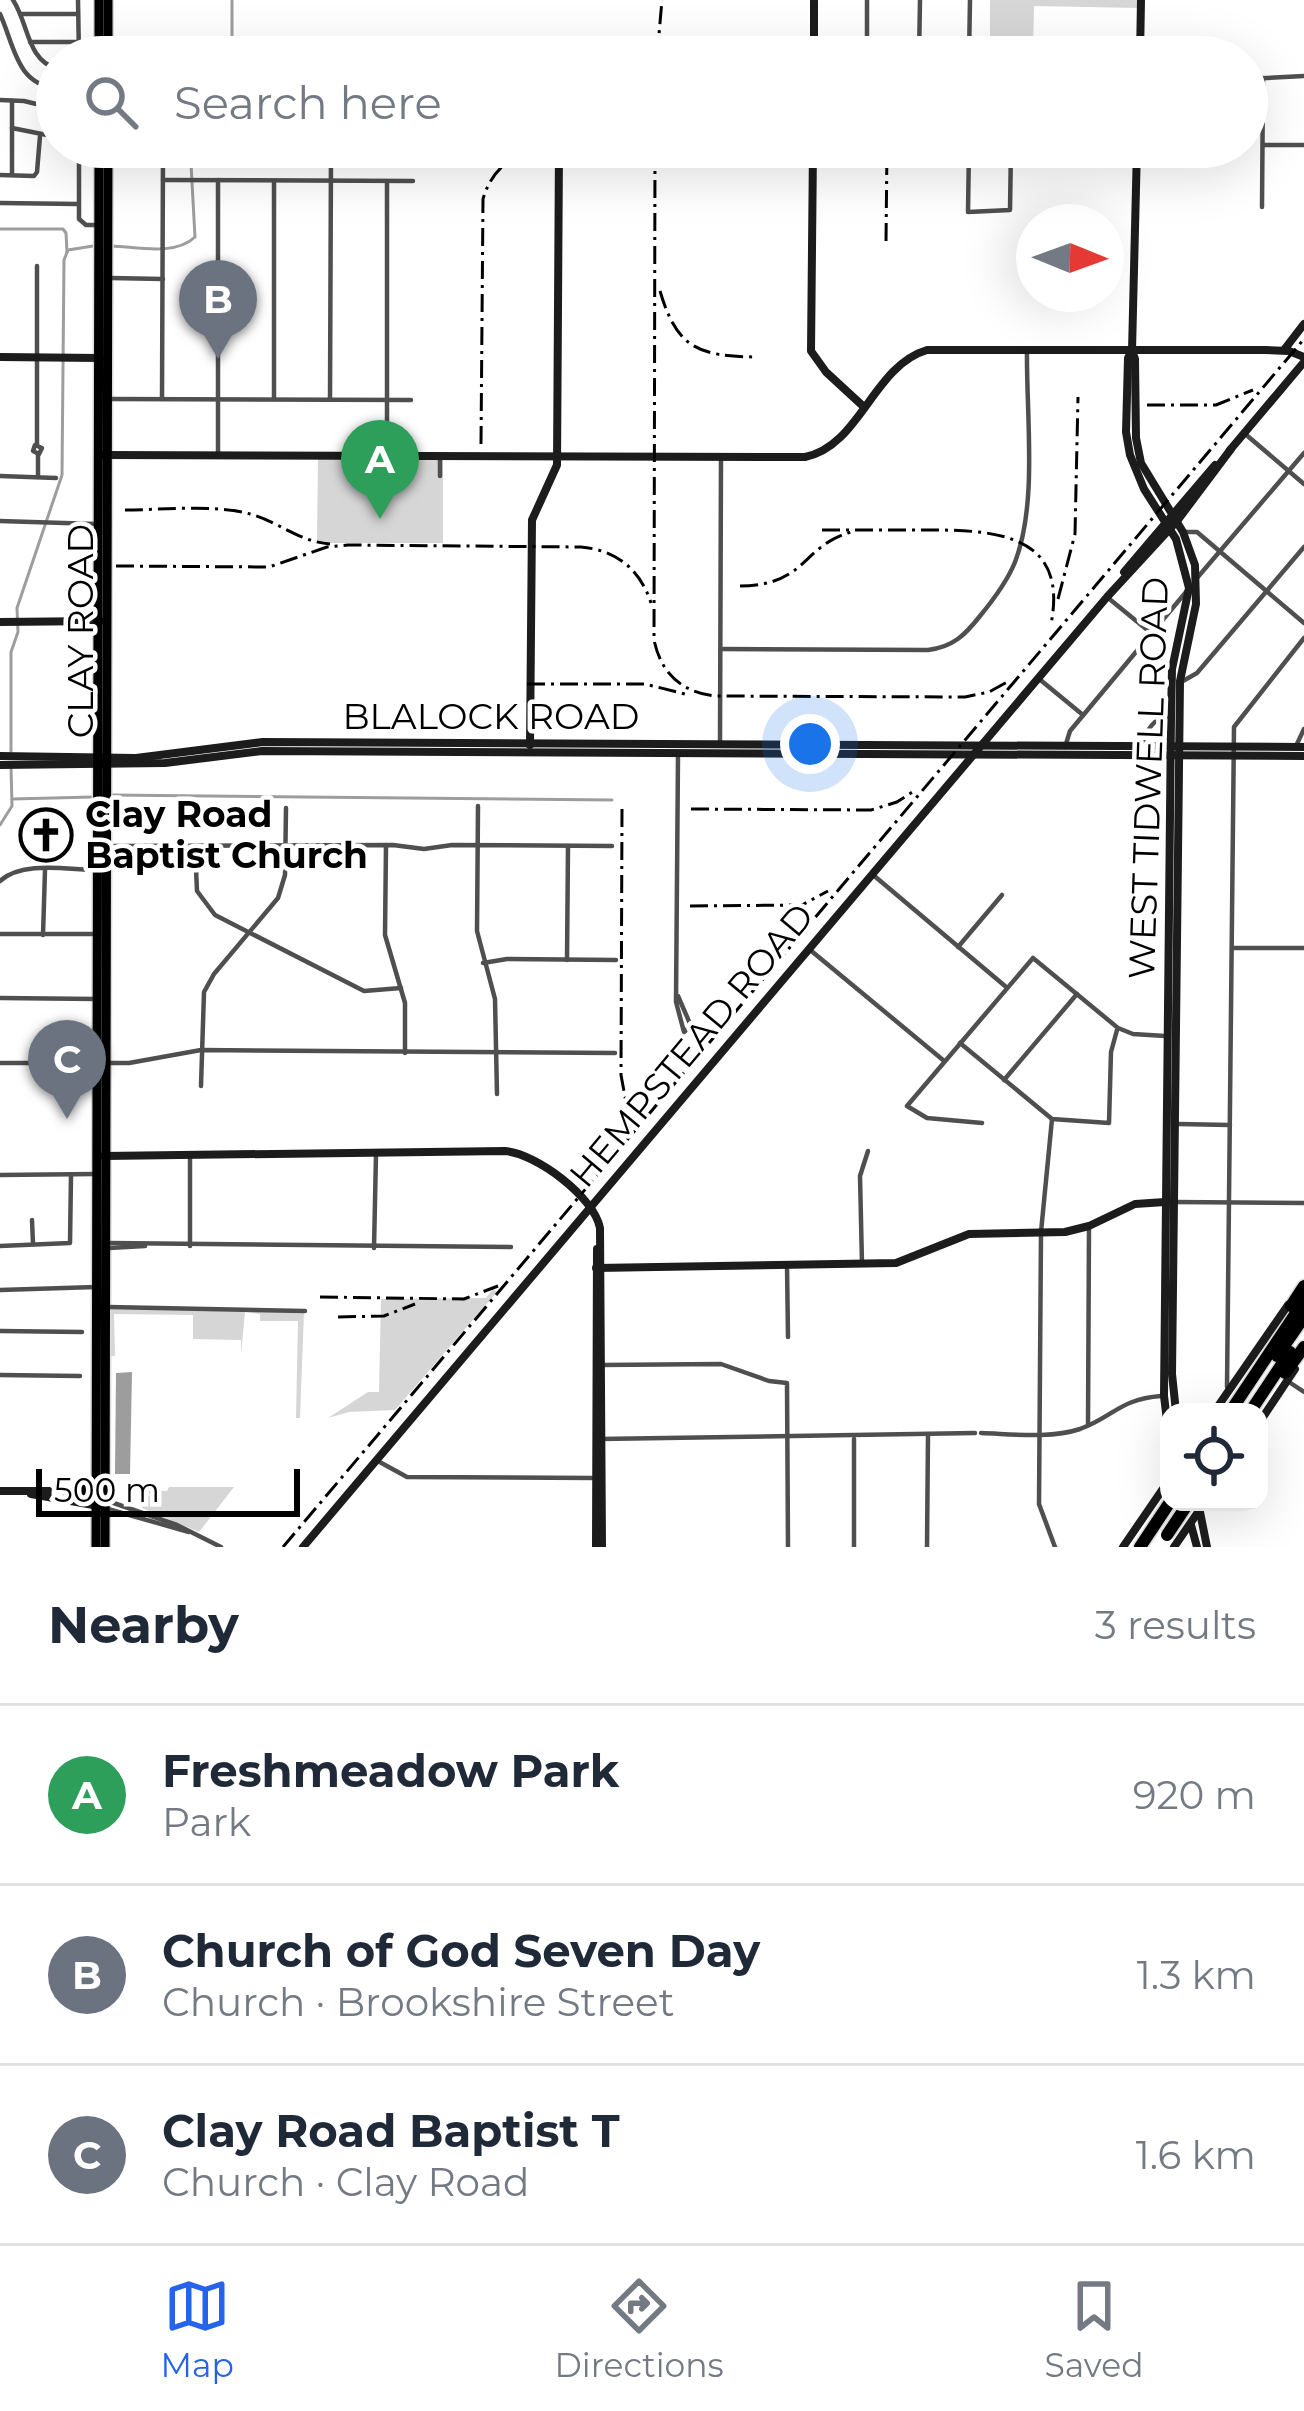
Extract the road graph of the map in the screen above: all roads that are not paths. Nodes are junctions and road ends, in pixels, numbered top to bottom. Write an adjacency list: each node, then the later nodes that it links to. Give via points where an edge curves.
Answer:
1 (13, 0): 10 (street)
2 (79, 0): 11 (street)
3 (103, 0): 13 (main road); 14 (main road)
4 (814, 0): 15 (main road)
5 (867, 0): 16 (street)
6 (920, 0): 17 (street)
7 (970, 0): 18 (street)
8 (1141, 0): 19 (main road)
9 (0, 14): 24 (street, via 21,69)
10 (21, 14): 11 (street); 20 (street)
11 (79, 14): 12 (street)
12 (79, 36)
13 (100, 36)
14 (107, 36)
15 (814, 36)
16 (867, 36)
17 (920, 36)
18 (969, 36)
19 (1140, 36)
20 (31, 42): 21 (street); 22 (street)
21 (36, 42)
22 (36, 53)
23 (1304, 76): 25 (street)
24 (36, 78)
25 (1268, 78)
26 (0, 100): 27 (street)
27 (12, 100): 28 (street); 29 (street)
28 (36, 106)
29 (12, 128): 30 (street); 46 (street)
30 (36, 135)
31 (1268, 145): 32 (street)
32 (1304, 146)
33 (38, 168): 46 (street, via 34,176)
34 (79, 168): 54 (street)
35 (103, 168): 56 (main road, CLAY ROAD)
36 (103, 168): 58 (main road, CLAY ROAD)
37 (163, 168): 47 (street)
38 (331, 168): 50 (street)
39 (559, 168): 82 (main road)
40 (813, 168): 75 (main road, via 812,351)
41 (969, 168): 42 (street, via 968,212 1010,209)
42 (1011, 168)
43 (1136, 168): 63 (main road, WEST TIDWELL ROAD)
44 (1263, 168): 55 (street)
45 (0, 175): 46 (street)
46 (12, 175)
47 (163, 180): 48 (street); 59 (street)
48 (218, 180): 49 (street); 70 (street)
49 (274, 180): 50 (street); 71 (street)
50 (331, 180): 51 (street); 72 (street)
51 (387, 181): 52 (street); 73 (street)
52 (413, 181)
53 (0, 202): 54 (street)
54 (78, 204): 56 (street, via 81,224)
55 (1262, 207)
56 (99, 225): 58 (main road, CLAY ROAD)
57 (38, 266): 65 (street)
58 (103, 278): 59 (street); 66 (main road, CLAY ROAD)
59 (163, 279): 69 (street)
60 (1304, 324): 62 (main road)
61 (1027, 350): 63 (main road); 75 (main road, via 920,352); 106 (street, via 1022,542 1000,591 969,630 928,650)
62 (1284, 350): 63 (main road); 67 (main road)
63 (1132, 351): 91 (main road, WEST TIDWELL ROAD, via 1141,464)
64 (0, 357): 65 (main road)
65 (38, 357): 66 (main road); 87 (street)
66 (103, 358): 68 (main road, CLAY ROAD)
67 (1304, 359): 76 (main road, HEMPSTEAD ROAD)
68 (103, 399): 69 (street); 78 (main road, CLAY ROAD)
69 (162, 399): 70 (street)
70 (218, 399): 71 (street); 79 (street)
71 (274, 399): 72 (street)
72 (331, 399): 73 (street)
73 (387, 400): 74 (street); 80 (street)
74 (411, 400)
75 (864, 407): 83 (main road, via 821,453)
76 (1244, 433): 84 (street); 91 (main road, HEMPSTEAD ROAD)
77 (1304, 453): 84 (street)
78 (103, 455): 79 (main road); 92 (main road, CLAY ROAD)
79 (218, 456): 80 (main road)
80 (387, 456): 81 (main road)
81 (440, 456): 82 (main road); 86 (street)
82 (557, 457): 83 (main road); 117 (main road, via 532,520)
83 (721, 457): 106 (street)
84 (1289, 471): 89 (street); 95 (street)
85 (0, 476): 87 (street)
86 (440, 476)
87 (38, 477): 88 (street)
88 (56, 478)
89 (1304, 484)
90 (0, 521): 92 (street)
91 (1172, 521): 93 (main road, WEST TIDWELL ROAD); 97 (main road, WEST TIDWELL ROAD); 99 (main road, HEMPSTEAD ROAD)
92 (103, 524): 100 (main road, CLAY ROAD)
93 (1183, 532): 95 (street, via 1196,532); 96 (main road, WEST TIDWELL ROAD)
94 (1304, 547): 98 (street)
95 (1221, 552): 96 (street); 98 (street)
96 (1196, 580): 97 (street); 103 (main road, WEST TIDWELL ROAD)
97 (1189, 588): 103 (main road, WEST TIDWELL ROAD); 104 (street)
98 (1266, 591): 102 (street); 108 (street, via 1197,673)
99 (1107, 596): 104 (street); 107 (main road, HEMPSTEAD ROAD)
100 (103, 621): 101 (main road); 131 (main road, CLAY ROAD)
101 (0, 622)
102 (1304, 623)
103 (1185, 633): 108 (main road, WEST TIDWELL ROAD)
104 (1151, 634): 109 (street)
105 (1304, 638): 122 (street, via 1235,721)
106 (721, 650): 119 (street)
107 (1038, 677): 109 (street); 111 (main road, HEMPSTEAD ROAD)
108 (1176, 681): 110 (main road, WEST TIDWELL ROAD); 121 (main road, WEST TIDWELL ROAD)
109 (1083, 715): 120 (street)
110 (1171, 717): 115 (street, via 1156,720); 121 (main road, WEST TIDWELL ROAD)
111 (997, 727): 113 (main road, HEMPSTEAD ROAD); 114 (main road)
112 (1304, 729): 125 (street)
113 (983, 744): 114 (main road, BLALOCK ROAD); 116 (main road, BLALOCK ROAD); 127 (main road, HEMPSTEAD ROAD)
114 (1003, 745): 120 (main road, BLALOCK ROAD)
115 (1144, 745): 120 (main road); 121 (main road); 128 (main road)
116 (914, 747): 119 (main road, BLALOCK ROAD); 126 (main road, BLALOCK ROAD)
117 (530, 748): 118 (main road, BLALOCK ROAD); 124 (main road, BLALOCK ROAD)
118 (678, 748): 119 (main road, BLALOCK ROAD); 166 (street, via 678,996)
119 (720, 748)
120 (1065, 748): 127 (main road, BLALOCK ROAD); 128 (main road)
121 (1175, 749): 122 (main road); 128 (main road); 167 (main road, WEST TIDWELL ROAD)
122 (1233, 750): 125 (main road); 154 (street)
123 (183, 751): 124 (main road, BLALOCK ROAD); 129 (main road, BLALOCK ROAD); 132 (main road)
124 (210, 751): 132 (main road, BLALOCK ROAD)
125 (1301, 751)
126 (957, 753): 127 (main road, BLALOCK ROAD); 134 (main road)
127 (976, 753): 134 (main road, HEMPSTEAD ROAD)
128 (1132, 753)
129 (156, 755): 131 (main road, BLALOCK ROAD); 133 (main road)
130 (7, 760): 131 (main road, BLALOCK ROAD)
131 (103, 761): 133 (main road, BLALOCK ROAD); 140 (main road, CLAY ROAD)
132 (165, 763): 133 (main road, BLALOCK ROAD)
133 (144, 764)
134 (961, 770): 146 (main road, HEMPSTEAD ROAD)
135 (478, 806): 139 (street)
136 (286, 808): 137 (street)
137 (285, 845): 138 (street); 143 (street); 149 (street, via 282,889)
138 (386, 845): 139 (street); 161 (street, via 386,935)
139 (478, 845): 141 (street); 159 (street)
140 (103, 846): 143 (street); 145 (main road, CLAY ROAD)
141 (568, 846): 142 (street); 157 (street)
142 (612, 846)
143 (195, 847): 149 (street, via 202,902)
144 (45, 870): 145 (street); 147 (street); 151 (street)
145 (103, 870): 152 (main road, CLAY ROAD)
146 (872, 874): 153 (street); 156 (main road, HEMPSTEAD ROAD)
147 (0, 881)
148 (1002, 895): 153 (street)
149 (249, 933): 161 (street, via 364,992); 169 (street, via 206,986)
150 (0, 934): 151 (street)
151 (43, 934): 152 (street)
152 (102, 934): 164 (main road, CLAY ROAD)
153 (958, 946): 160 (street)
154 (1232, 948): 155 (street); 182 (street)
155 (1304, 948)
156 (808, 949): 173 (street); 190 (main road, HEMPSTEAD ROAD)
157 (567, 960): 158 (street); 159 (street)
158 (616, 960)
159 (483, 963): 171 (street, via 495,999)
160 (1007, 987): 162 (street, via 1033,958); 168 (street)
161 (401, 988): 170 (street)
162 (1077, 994): 165 (street); 176 (street)
163 (0, 998): 164 (street)
164 (102, 999): 175 (main road, CLAY ROAD)
165 (1118, 1028): 167 (street); 179 (street, via 1109,1123)
166 (688, 1029)
167 (1171, 1036): 181 (main road, WEST TIDWELL ROAD)
168 (960, 1043): 173 (street); 176 (street)
169 (201, 1050): 170 (street); 175 (street); 177 (street)
170 (405, 1052): 171 (street)
171 (497, 1053): 172 (street); 178 (street)
172 (615, 1053)
173 (945, 1061): 180 (street, via 907,1106 933,1119)
174 (0, 1063): 175 (street)
175 (102, 1063): 184 (main road, CLAY ROAD)
176 (1004, 1080): 179 (street)
177 (201, 1086)
178 (497, 1094)
179 (1052, 1119): 199 (street)
180 (982, 1124)
181 (1170, 1124): 182 (street); 191 (main road, WEST TIDWELL ROAD)
182 (1230, 1125): 192 (street)
183 (868, 1151): 207 (street, via 860,1175)
184 (101, 1153): 185 (main road); 187 (main road, CLAY ROAD); 201 (main road, CLAY ROAD)
185 (190, 1154): 186 (main road); 203 (street)
186 (376, 1155): 194 (main road, via 515,1152 539,1161); 205 (street)
187 (97, 1174): 189 (street); 201 (main road, CLAY ROAD)
188 (0, 1175): 189 (street)
189 (71, 1176): 200 (street, via 70,1243)
190 (604, 1192): 194 (main road, HEMPSTEAD ROAD); 198 (main road)
191 (1170, 1202): 192 (street); 197 (main road, via 1125,1207); 231 (main road, WEST TIDWELL ROAD)
192 (1229, 1202): 193 (street); 222 (street)
193 (1304, 1203)
194 (590, 1207): 196 (main road, HEMPSTEAD ROAD); 198 (main road)
195 (32, 1220): 200 (street)
196 (578, 1221): 198 (main road); 246 (main road, HEMPSTEAD ROAD)
197 (1088, 1226): 199 (main road); 239 (street)
198 (598, 1228): 208 (main road)
199 (1041, 1232): 207 (main road, via 969,1234 896,1263); 240 (street)
200 (33, 1244): 202 (street)
201 (102, 1245): 203 (street); 210 (main road, CLAY ROAD)
202 (0, 1246)
203 (190, 1246): 205 (street)
204 (511, 1247): 205 (street)
205 (374, 1248)
206 (787, 1264): 207 (main road); 208 (main road); 219 (street)
207 (862, 1264)
208 (599, 1268): 221 (main road)
209 (1304, 1283): 223 (main road); 227 (highway)
210 (101, 1287): 211 (street); 213 (main road, CLAY ROAD)
211 (0, 1290)
212 (1304, 1301): 227 (highway)
213 (101, 1307): 214 (street); 244 (main road, CLAY ROAD)
214 (305, 1310)
215 (1304, 1317): 236 (highway)
216 (0, 1331): 218 (street)
217 (1304, 1331): 230 (highway)
218 (82, 1332)
219 (788, 1337)
220 (1304, 1351): 226 (main road); 230 (highway)
221 (598, 1365): 242 (street, via 721,1364 788,1383); 245 (main road)
222 (1228, 1365): 223 (street); 229 (street)
223 (1241, 1371): 229 (main road)
224 (0, 1375): 225 (street)
225 (80, 1376)
226 (1287, 1381): 228 (street); 238 (main road)
227 (1244, 1391): 235 (highway)
228 (1304, 1392)
229 (1227, 1393): 234 (main road)
230 (1262, 1394): 237 (highway)
231 (1168, 1396): 232 (main road, WEST TIDWELL ROAD); 233 (main road, WEST TIDWELL ROAD); 239 (street, via 1119,1405)
232 (1168, 1403)
233 (1171, 1403)
234 (1220, 1403)
235 (1236, 1403)
236 (1246, 1403)
237 (1256, 1403)
238 (1268, 1410)
239 (1088, 1425): 240 (street)
240 (1040, 1433): 241 (street); 264 (street, via 1039,1504)
241 (928, 1434): 243 (street); 263 (street)
242 (788, 1436): 243 (street); 245 (street); 261 (street)
243 (854, 1436): 262 (street)
244 (100, 1438): 247 (main road, CLAY ROAD); 252 (main road, CLAY ROAD)
245 (598, 1439): 248 (main road)
246 (376, 1460): 248 (street, via 407,1477); 259 (main road, HEMPSTEAD ROAD)
247 (96, 1478): 250 (main road); 252 (main road, CLAY ROAD)
248 (597, 1478): 260 (main road)
249 (0, 1491): 251 (main road)
250 (78, 1493): 251 (main road); 252 (main road)
251 (56, 1494): 252 (main road)
252 (100, 1503): 256 (main road, CLAY ROAD); 257 (main road, CLAY ROAD); 258 (street)
253 (1177, 1514): 254 (main road); 254 (main road); 254 (main road); 255 (main road); 265 (main road); 266 (highway); 267 (highway); 268 (main road)
254 (1190, 1522): 255 (main road)
255 (1197, 1546)
256 (96, 1547)
257 (105, 1547)
258 (221, 1547)
259 (303, 1547)
260 (599, 1547)
261 (788, 1547)
262 (854, 1547)
263 (927, 1547)
264 (1055, 1547)
265 (1123, 1547)
266 (1140, 1547)
267 (1149, 1547)
268 (1208, 1547)

